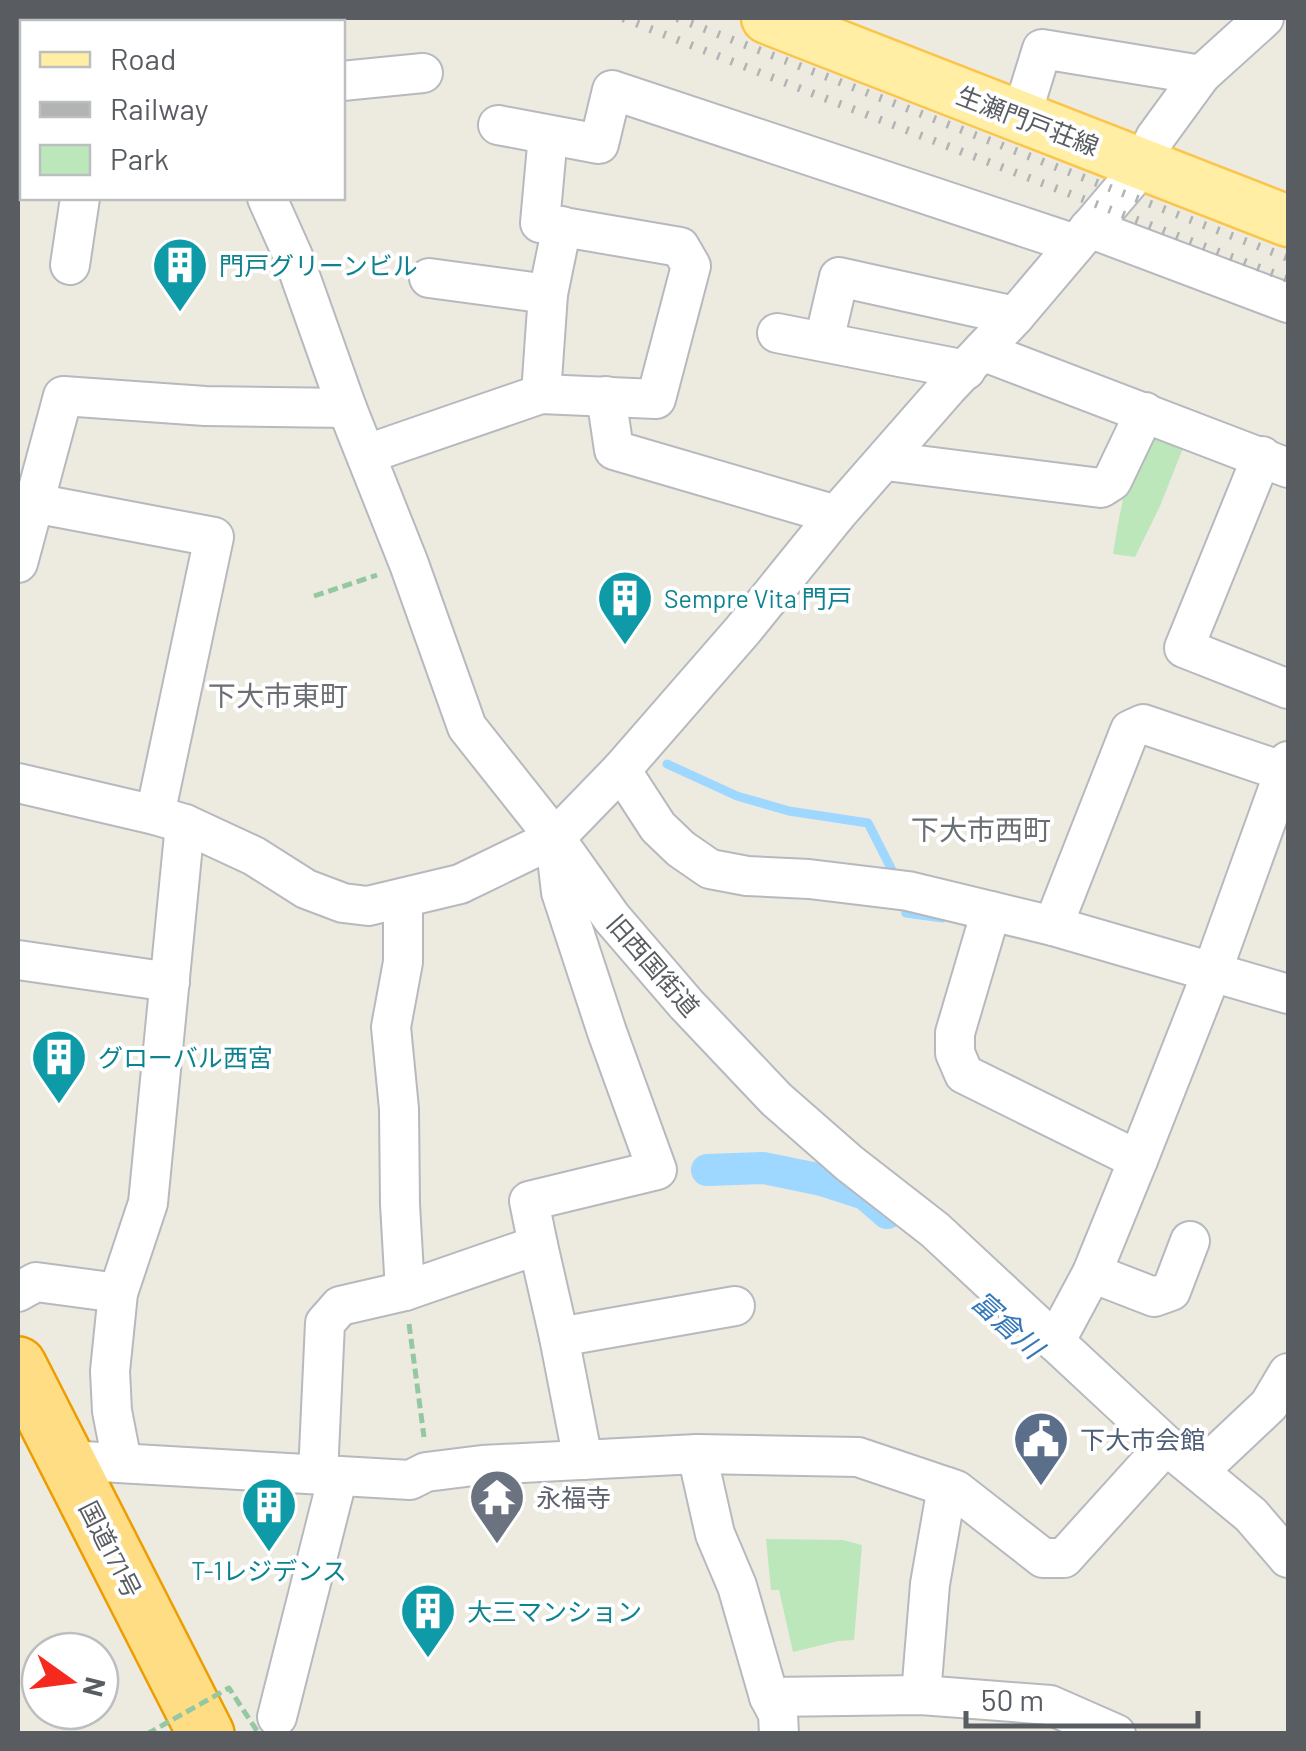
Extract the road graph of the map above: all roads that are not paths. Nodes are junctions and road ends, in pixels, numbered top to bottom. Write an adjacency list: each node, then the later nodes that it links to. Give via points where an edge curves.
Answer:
1 (767, 18): 6 (main road, 生瀬門戸荘線)
2 (1264, 18): 4 (street)
3 (423, 73): 5 (street)
4 (1201, 75): 6 (street, via 1042,49); 9 (street)
5 (345, 80)
6 (1021, 117): 9 (main road, 生瀬門戸荘線)
7 (498, 126): 8 (street)
8 (548, 135): 13 (street, via 540,222); 14 (street, via 599,144 612,90)
9 (1143, 164): 12 (main road, 生瀬門戸荘線); 14 (street)
10 (80, 200): 15 (street)
11 (268, 200): 25 (street, 旧西国街道)
12 (1288, 221)
13 (562, 226): 17 (street); 24 (street, via 680,247 691,266 656,399)
14 (1082, 236): 18 (street); 19 (street)
15 (70, 265)
16 (428, 278): 17 (street)
17 (548, 294): 23 (street)
18 (1288, 303)
19 (1015, 316): 21 (street, via 840,278); 22 (street)
20 (777, 333): 21 (street)
21 (824, 341): 22 (street)
22 (974, 360): 26 (street); 28 (street)
23 (541, 394): 24 (street); 27 (street)
24 (606, 396): 31 (street, via 614,450)
25 (347, 408): 27 (street, 旧西国街道); 30 (street, via 63,396)
26 (1145, 412): 28 (street, via 1112,480 1101,488); 29 (street)
27 (367, 454): 38 (street, 旧西国街道, via 468,727)
28 (886, 460): 31 (street)
29 (1275, 462): 33 (street, via 1184,648)
30 (34, 503): 32 (street); 37 (street, via 214,537)
31 (836, 515): 35 (street)
32 (18, 563)
33 (1288, 689)
34 (1287, 769): 41 (street, via 1143,724 1130,730); 43 (street)
35 (622, 770): 38 (street); 40 (street, via 658,827 710,869 908,891)
36 (18, 783): 37 (street)
37 (170, 820): 39 (street, via 344,903 368,906); 44 (street)
38 (555, 838): 39 (street, via 460,884); 48 (street, via 561,892 657,1170 529,1201); 55 (street, 旧西国街道, via 612,918 776,1099)
39 (402, 898): 50 (street, via 402,962 391,1027)
40 (991, 911): 41 (street); 46 (street, via 956,1033 955,1054 964,1074)
41 (1053, 926): 43 (street)
42 (18, 960): 44 (street)
43 (1212, 972): 45 (street); 46 (street)
44 (170, 982): 52 (street, via 148,1203)
45 (1288, 994)
46 (1138, 1160): 49 (street)
47 (1190, 1240): 49 (street, via 1171,1290 1154,1297)
48 (538, 1245): 50 (street); 54 (street)
49 (1092, 1273): 55 (street)
50 (405, 1291): 64 (street, via 340,1306 325,1323)
51 (18, 1292): 52 (street, via 36,1282)
52 (118, 1292): 62 (street, via 110,1371)
53 (736, 1306): 54 (street)
54 (559, 1337): 61 (street)
55 (1055, 1342): 58 (street, 旧西国街道)
56 (18, 1364): 60 (highway, 国道171号)
57 (1288, 1373): 63 (street, via 1269,1406)
58 (1160, 1451): 63 (street, 旧西国街道); 65 (street, via 1064,1558 1042,1558)
59 (698, 1454): 61 (street); 65 (street, via 858,1457); 68 (street, via 715,1534)
60 (66, 1460): 62 (street); 70 (highway, 国道171号)
61 (583, 1460): 64 (street, via 482,1465 410,1480)
62 (122, 1462): 64 (street)
63 (1198, 1471): 66 (street, 旧西国街道, via 1251,1514)
64 (328, 1475): 69 (street)
65 (947, 1486): 67 (street)
66 (1288, 1558)
67 (920, 1695): 68 (street); 72 (street, via 1050,1705)
68 (769, 1696): 71 (street)
69 (268, 1725)
70 (206, 1734)
71 (779, 1734)
72 (1116, 1734)

